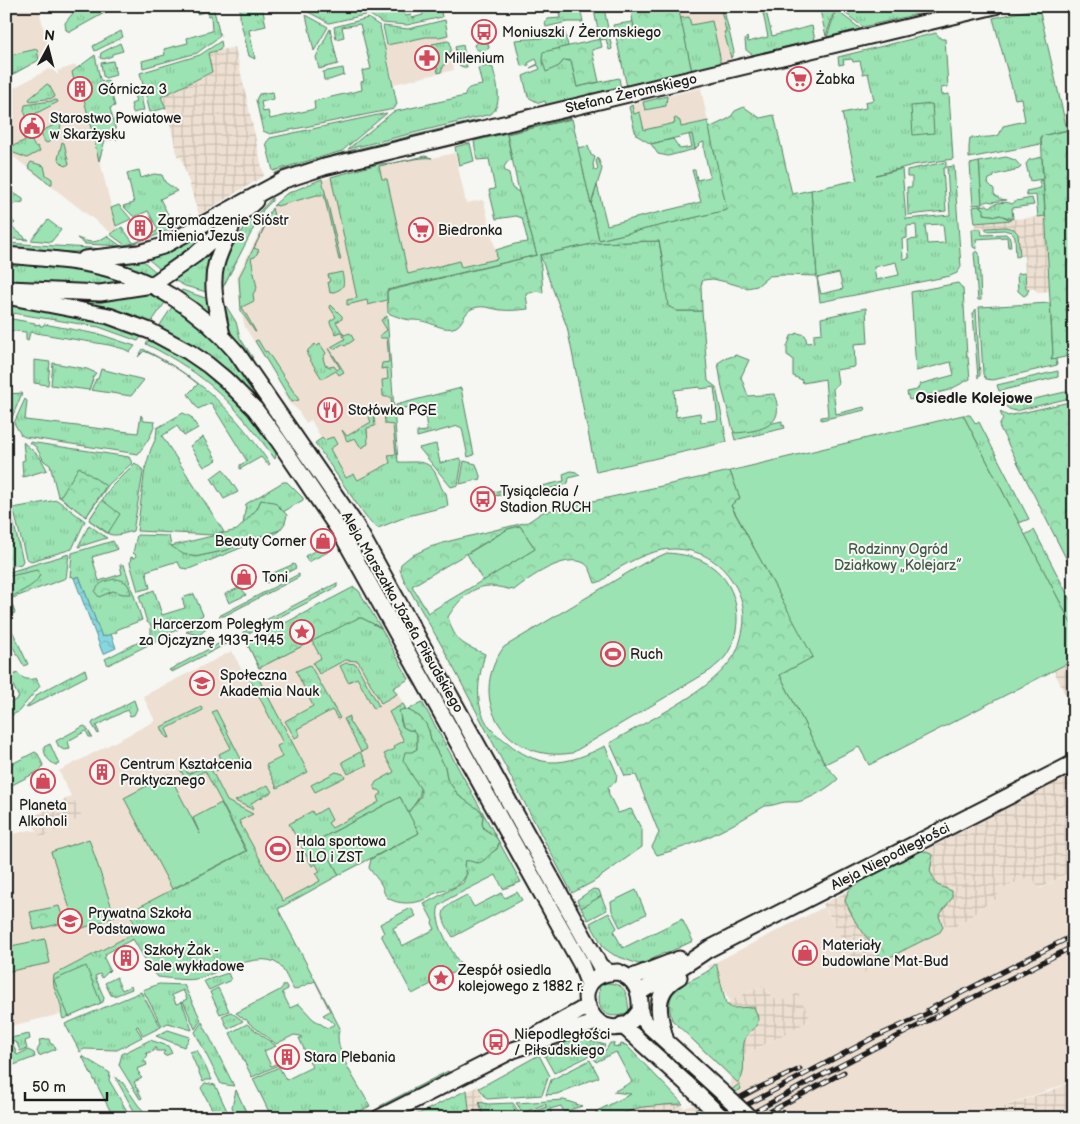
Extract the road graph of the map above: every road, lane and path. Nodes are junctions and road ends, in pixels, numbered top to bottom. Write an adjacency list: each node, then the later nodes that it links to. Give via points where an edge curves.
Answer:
1 (995, 6): 2 (street, Stefana Żeromskiego, via 324,166)
2 (269, 188): 3 (street, Stefana Żeromskiego); 5 (street, Stefana Żeromskiego, via 163,246 139,253)
3 (234, 222): 6 (street, Stefana Żeromskiego, via 189,260); 9 (street, Stefana Żeromskiego, via 214,274)
4 (6, 255): 5 (street, Aleja Marszałka Józefa Piłsudskiego)
5 (64, 261): 6 (street, Aleja Marszałka Józefa Piłsudskiego, via 108,269)
6 (152, 285): 7 (street, Stefana Żeromskiego, via 100,293); 9 (street, Aleja Marszałka Józefa Piłsudskiego, via 189,308)
7 (6, 289)
8 (6, 296): 15 (street, Aleja Marszałka Józefa Piłsudskiego, via 109,316 150,331 208,365 255,409 341,533 581,964)
9 (222, 336): 13 (street, Aleja Marszałka Józefa Piłsudskiego, via 248,366 356,524 600,966)
10 (1074, 763): 11 (street, Aleja Niepodległości)
11 (707, 950): 12 (street, Aleja Niepodległości); 14 (street, Aleja Niepodległości)
12 (688, 964): 16 (street, Aleja Niepodległości); 21 (street, via 661,995 659,1014)
13 (610, 972): 14 (street); 15 (street, via 596,977)
14 (630, 978): 16 (street)
15 (589, 985): 17 (street)
16 (639, 993): 18 (street)
17 (588, 1006): 19 (street); 22 (street)
18 (640, 1011): 20 (street); 21 (street, via 648,1025)
19 (597, 1022): 20 (street, via 614,1027); 22 (street)
20 (622, 1025): 24 (street, bridge)
21 (666, 1041): 25 (street, bridge)
22 (502, 1056): 23 (street)
23 (379, 1118)
24 (722, 1118)
25 (750, 1118)

